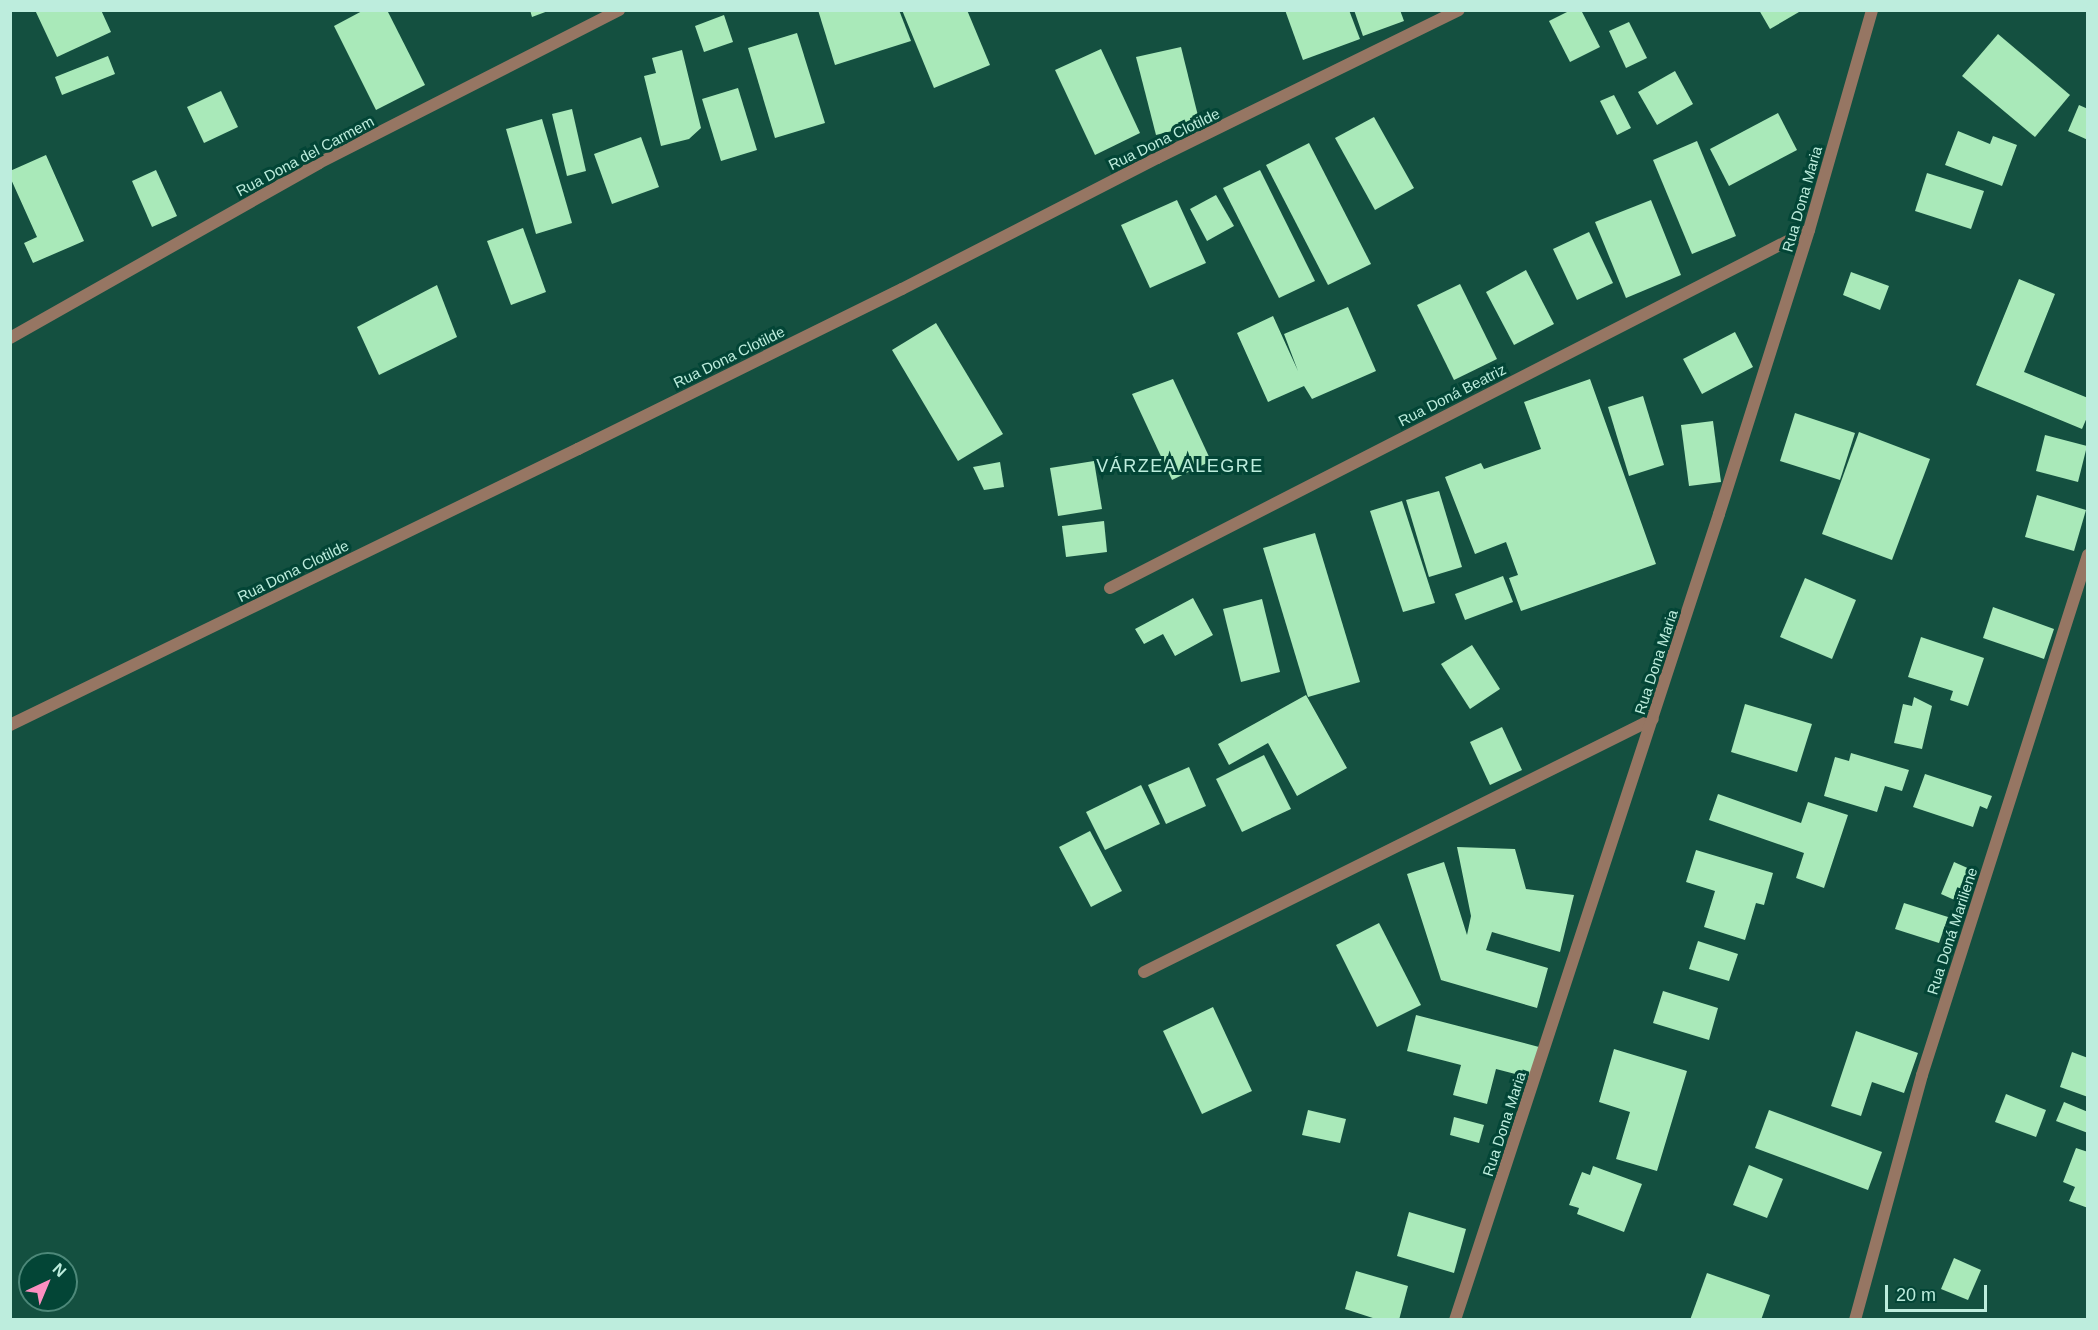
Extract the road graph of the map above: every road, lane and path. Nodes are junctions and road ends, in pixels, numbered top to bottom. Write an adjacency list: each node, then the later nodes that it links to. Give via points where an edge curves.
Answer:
1 (619, 10): 5 (street, Rua Dona del Carmem, via 319,163)
2 (1459, 10): 9 (street, Rua Dona Clotilde, via 578,449)
3 (1872, 10): 4 (street, Rua Dona Maria)
4 (1809, 230): 7 (street, Rua Doná Beatriz); 8 (street, Rua Dona Maria)
5 (10, 338)
6 (2088, 555): 12 (street, Rua Doná Mariliene, via 1922,1075)
7 (1110, 588)
8 (1653, 719): 10 (street); 11 (street, Rua Dona Maria)
9 (10, 725)
10 (1144, 972)
11 (1455, 1320)
12 (1855, 1320)

